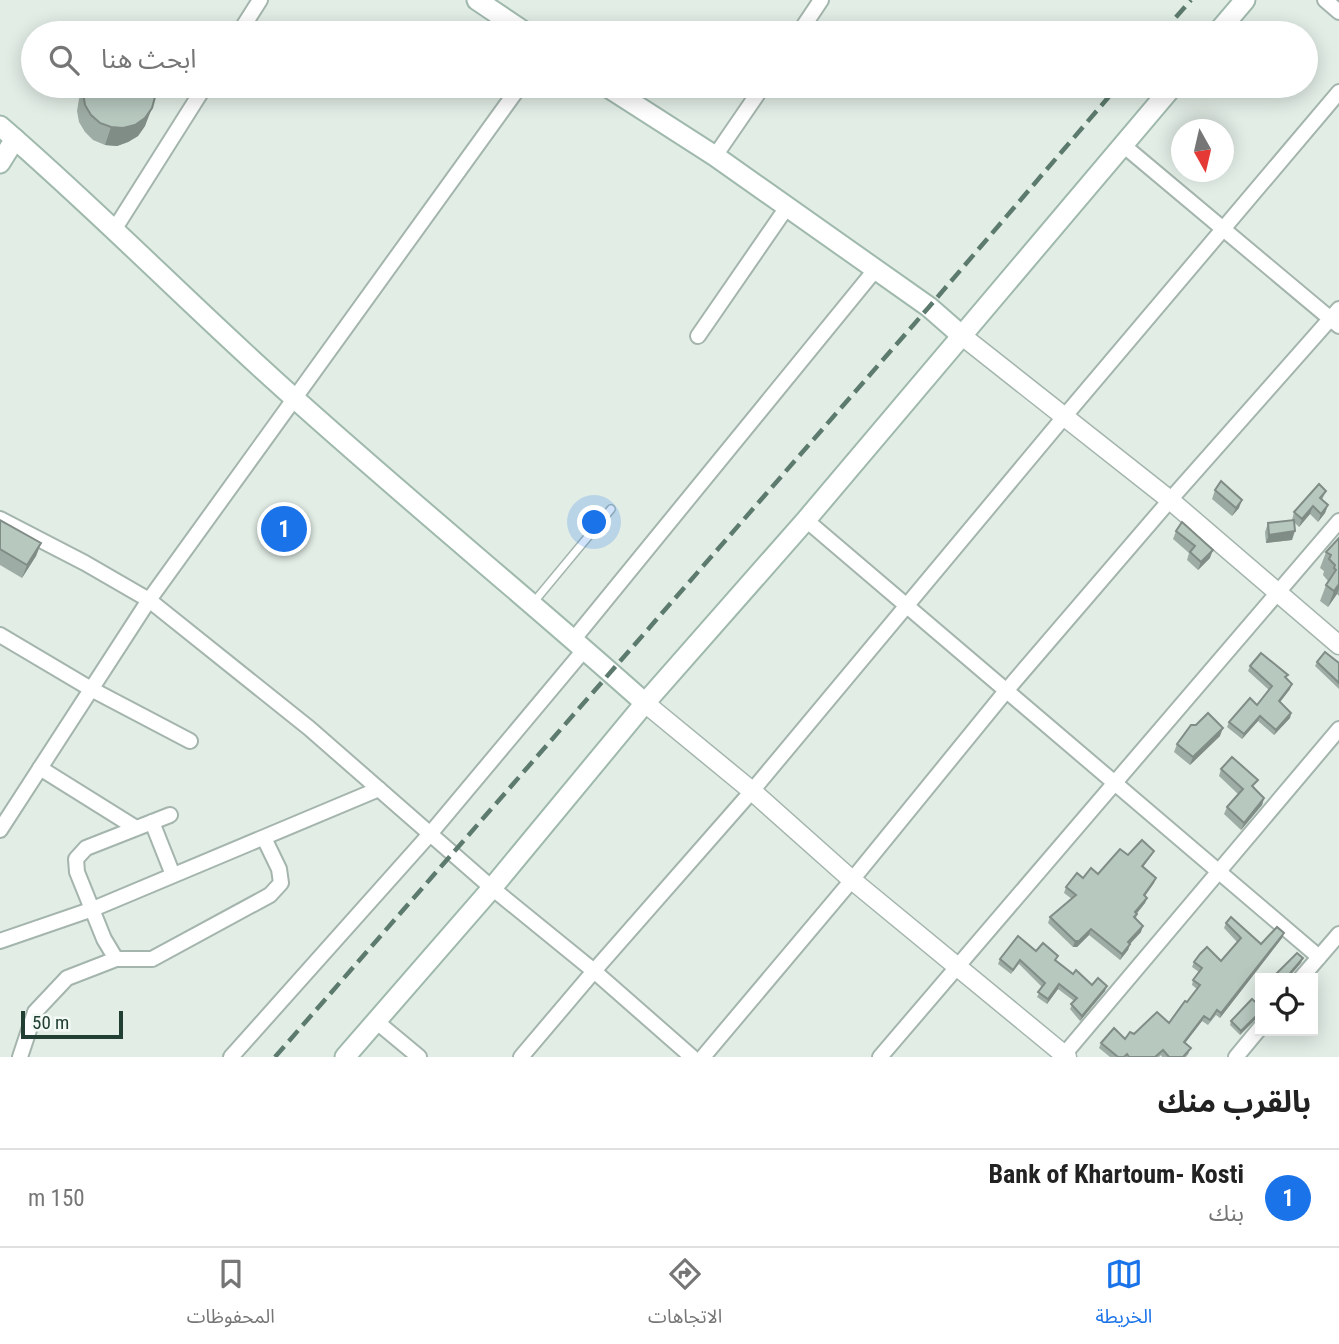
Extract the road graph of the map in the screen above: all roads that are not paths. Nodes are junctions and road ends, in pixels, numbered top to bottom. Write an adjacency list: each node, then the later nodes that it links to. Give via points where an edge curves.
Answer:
1 (260, 0): 7 (street)
2 (477, 0): 8 (main road)
3 (821, 0): 9 (street)
4 (1245, 0): 10 (main road)
5 (1325, 0): 6 (street)
6 (1339, 12)
7 (247, 21)
8 (508, 21)
9 (807, 21)
10 (1227, 21)
11 (1339, 92): 23 (street)
12 (197, 98): 24 (street)
13 (511, 98): 29 (street)
14 (625, 98): 20 (main road)
15 (755, 98): 20 (street)
16 (1163, 98): 19 (main road)
17 (0, 126): 18 (main road)
18 (15, 139): 21 (main road); 24 (main road)
19 (1123, 145): 23 (street); 28 (main road)
20 (715, 156): 22 (main road)
21 (0, 163)
22 (787, 207): 25 (main road); 27 (street)
23 (1223, 228): 26 (street); 30 (street)
24 (114, 230): 29 (main road)
25 (875, 270): 28 (main road); 41 (street)
26 (1336, 318): 31 (street)
27 (698, 335)
28 (961, 335): 30 (street); 34 (main road)
29 (295, 399): 37 (street); 38 (main road)
30 (1064, 416): 31 (street); 39 (street)
31 (1170, 500): 36 (street); 44 (street)
32 (611, 509): 38 (lane)
33 (0, 519): 37 (street)
34 (806, 520): 39 (street); 45 (main road)
35 (1339, 521): 36 (street)
36 (1278, 593): 42 (street); 49 (street)
37 (149, 600): 43 (street); 50 (street)
38 (532, 604): 41 (main road)
39 (907, 607): 44 (street); 51 (street)
40 (0, 635): 43 (street)
41 (579, 645): 45 (main road); 56 (street)
42 (1339, 645)
43 (91, 689): 47 (street); 48 (street)
44 (1006, 691): 49 (street); 60 (street)
45 (645, 703): 51 (street); 61 (main road)
46 (1339, 729): 58 (street)
47 (190, 741)
48 (40, 768): 54 (street); 55 (street)
49 (1115, 784): 58 (street); 67 (street)
50 (379, 789): 56 (street); 57 (street)
51 (752, 791): 60 (street); 68 (street)
52 (170, 815): 53 (street)
53 (152, 822): 54 (street); 59 (street)
54 (136, 828): 62 (street, via 86,848 76,859)
55 (0, 830)
56 (430, 834): 61 (street); 74 (street)
57 (264, 838): 59 (street); 66 (street, via 281,883 270,895 152,960)
58 (1218, 871): 65 (street); 72 (street)
59 (173, 874): 62 (street)
60 (852, 880): 67 (street); 79 (street)
61 (492, 888): 68 (street); 70 (main road)
62 (93, 909): 64 (street); 66 (street)
63 (1339, 934): 65 (street)
64 (0, 941)
65 (1319, 957): 69 (street)
66 (116, 959): 73 (street, via 67,978 35,1012)
67 (957, 966): 72 (street); 80 (street)
68 (594, 971): 77 (street); 78 (street)
69 (1305, 973)
70 (377, 1022): 75 (main road); 76 (street)
71 (1255, 1034): 81 (street)
72 (1064, 1056)
73 (20, 1057)
74 (231, 1057)
75 (345, 1057)
76 (418, 1057)
77 (521, 1057)
78 (692, 1057)
79 (703, 1057)
80 (880, 1057)
81 (1236, 1057)

